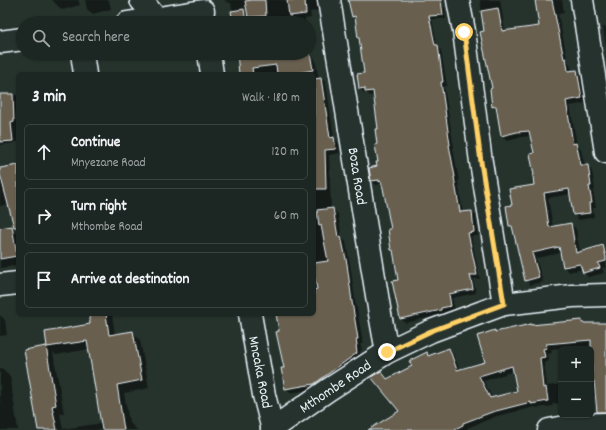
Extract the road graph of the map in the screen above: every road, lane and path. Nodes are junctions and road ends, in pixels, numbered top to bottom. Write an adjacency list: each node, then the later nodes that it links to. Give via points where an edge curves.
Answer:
1 (141, 0): 6 (street)
2 (329, 0): 20 (street, Boza Road)
3 (458, 0): 18 (street)
4 (582, 0): 14 (street)
5 (203, 11): 7 (street)
6 (154, 16)
7 (169, 16)
8 (16, 40): 9 (street)
9 (0, 42)
10 (83, 60): 12 (street)
11 (210, 60): 13 (street)
12 (85, 72)
13 (212, 72)
14 (606, 152)
15 (16, 283): 16 (street)
16 (0, 285)
17 (606, 295): 18 (street, Mthombe Road)
18 (504, 304): 20 (street, Mthombe Road, via 431,331)
19 (250, 316): 22 (street, Mncaka Road)
20 (387, 352): 22 (street, Mthombe Road)
21 (606, 424): 23 (street)
22 (272, 429)
23 (549, 430)

